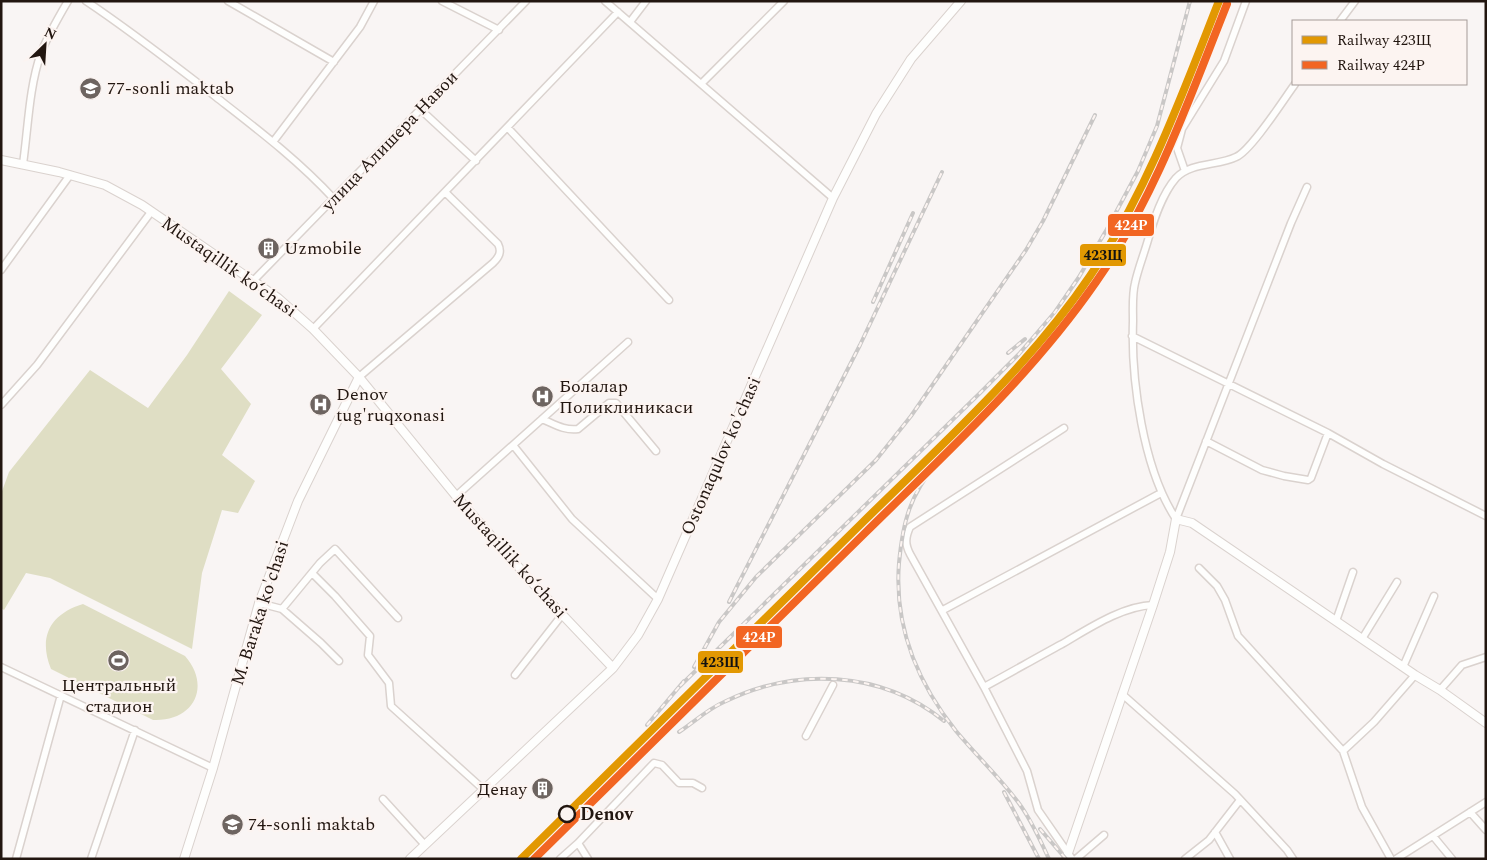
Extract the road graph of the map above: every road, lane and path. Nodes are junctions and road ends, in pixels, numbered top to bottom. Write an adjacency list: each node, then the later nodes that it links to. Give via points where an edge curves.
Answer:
1 (68, 1): 25 (street, via 40,56)
2 (86, 1): 22 (street)
3 (228, 1): 17 (street)
4 (374, 1): 17 (street, via 360,27)
5 (442, 1): 16 (street)
6 (526, 1): 16 (street, улица Алишера Навои)
7 (605, 1): 13 (street)
8 (646, 1): 15 (street)
9 (784, 1): 18 (street)
10 (962, 1): 30 (street, Ostonaqulov ko'chasi, via 911,58 876,114)
11 (1246, 1): 26 (street, via 1224,61 1182,129 1177,148)
12 (1355, 1): 14 (street)
13 (618, 12): 15 (street); 21 (street)
14 (1341, 20)
15 (630, 22): 18 (street)
16 (499, 30): 20 (street, улица Алишера Навои)
17 (334, 62): 22 (street)
18 (702, 83): 30 (street)
19 (1294, 85): 26 (street, via 1249,148 1238,157)
20 (421, 110): 24 (street); 31 (street, улица Алишера Навои)
21 (508, 128): 24 (street); 35 (street)
22 (273, 142): 31 (street, via 310,173)
23 (1, 160): 25 (street, Mustaqillik ko‘chasi)
24 (476, 161): 29 (street)
25 (23, 164): 27 (street, Mustaqillik ko‘chasi)
26 (1185, 171): 37 (street, via 1166,194 1152,225 1135,284)
27 (70, 175): 32 (street, Mustaqillik ko‘chasi, via 105,185); 33 (street)
28 (1307, 187): 40 (street)
29 (445, 192): 36 (street); 39 (street, via 498,244 499,256)
30 (833, 198): 57 (street, Ostonaqulov ko'chasi)
31 (334, 199): 34 (street, улица Алишера Навои)
32 (151, 212): 34 (street, Mustaqillik ko‘chasi); 41 (street, via 36,365)
33 (1, 270)
34 (254, 280): 36 (street, Mustaqillik ko‘chasi)
35 (669, 300)
36 (313, 329): 39 (street, Mustaqillik ko‘chasi)
37 (1132, 336): 40 (street); 48 (street, via 1135,393)
38 (628, 342): 42 (street)
39 (359, 377): 49 (street, Mustaqillik ko‘chasi); 58 (street, M. Baraka ko'chasi, via 298,501)
40 (1229, 383): 44 (street); 45 (street)
41 (1, 405)
42 (542, 419): 46 (street); 47 (street, via 574,430 609,403 616,403)
43 (1064, 428): 61 (street, via 910,527 906,546)
44 (1328, 433): 45 (street, via 1308,480 1262,470); 50 (street)
45 (1206, 441): 51 (street)
46 (513, 445): 49 (street); 57 (street, via 572,519)
47 (656, 451)
48 (1161, 493): 51 (street); 61 (street)
49 (456, 496): 62 (street, Mustaqillik ko‘chasi)
50 (1486, 516)
51 (1176, 519): 59 (street, via 1170,552); 64 (street, via 1192,523)
52 (1199, 568): 81 (street, via 1217,586 1238,636)
53 (1353, 572): 64 (street)
54 (313, 574): 60 (street); 63 (street, via 336,549); 84 (street, via 370,636 368,655 389,682 391,706)
55 (1397, 582): 65 (street)
56 (1434, 596): 69 (street)
57 (658, 598): 70 (street, Ostonaqulov ko'chasi, via 638,634)
58 (259, 603): 60 (street); 82 (street, M. Baraka ko'chasi)
59 (1153, 606): 74 (street, via 1134,608 1096,625); 76 (street)
60 (282, 609): 67 (street)
61 (942, 610): 74 (street)
62 (562, 616): 70 (street, Mustaqillik ko‘chasi); 71 (street)
63 (398, 618)
64 (1336, 621): 65 (street)
65 (1362, 640): 69 (street)
66 (1486, 657): 75 (street, via 1462,664)
67 (339, 661)
68 (1, 667): 77 (street)
69 (1403, 667): 72 (street)
70 (612, 668): 84 (street, Ostonaqulov ko'chasi)
71 (515, 676)
72 (1415, 676): 75 (street); 81 (street)
73 (833, 685): 80 (street)
74 (984, 687): 95 (street, via 1027,771 1038,810)
75 (1440, 690): 78 (street)
76 (1122, 694): 86 (street); 95 (street)
77 (61, 695): 79 (street); 96 (street)
78 (1486, 723)
79 (135, 730): 82 (street); 97 (street)
80 (806, 736)
81 (1343, 752): 106 (street, via 1362,807)
82 (213, 768): 98 (street, M. Baraka ko'chasi)
83 (702, 788): 93 (street, via 693,782 679,783 662,765 654,763)
84 (483, 789): 94 (street, Ostonaqulov ko'chasi)
85 (383, 799): 94 (street)
86 (1240, 800): 90 (street); 105 (street)
87 (1486, 802): 88 (street)
88 (1470, 812): 89 (street); 92 (street)
89 (1486, 830)
90 (1215, 832): 103 (street); 104 (street)
91 (1104, 834): 102 (street)
92 (1433, 836): 107 (street); 108 (street)
93 (578, 843): 100 (street); 101 (street)
94 (425, 844): 99 (street, Ostonaqulov ko'chasi)
95 (1068, 857)
96 (16, 859)
97 (91, 859)
98 (184, 859)
99 (410, 859)
100 (560, 859)
101 (588, 859)
102 (1076, 859)
103 (1185, 859)
104 (1230, 859)
105 (1293, 859)
106 (1391, 859)
107 (1396, 859)
108 (1452, 859)

